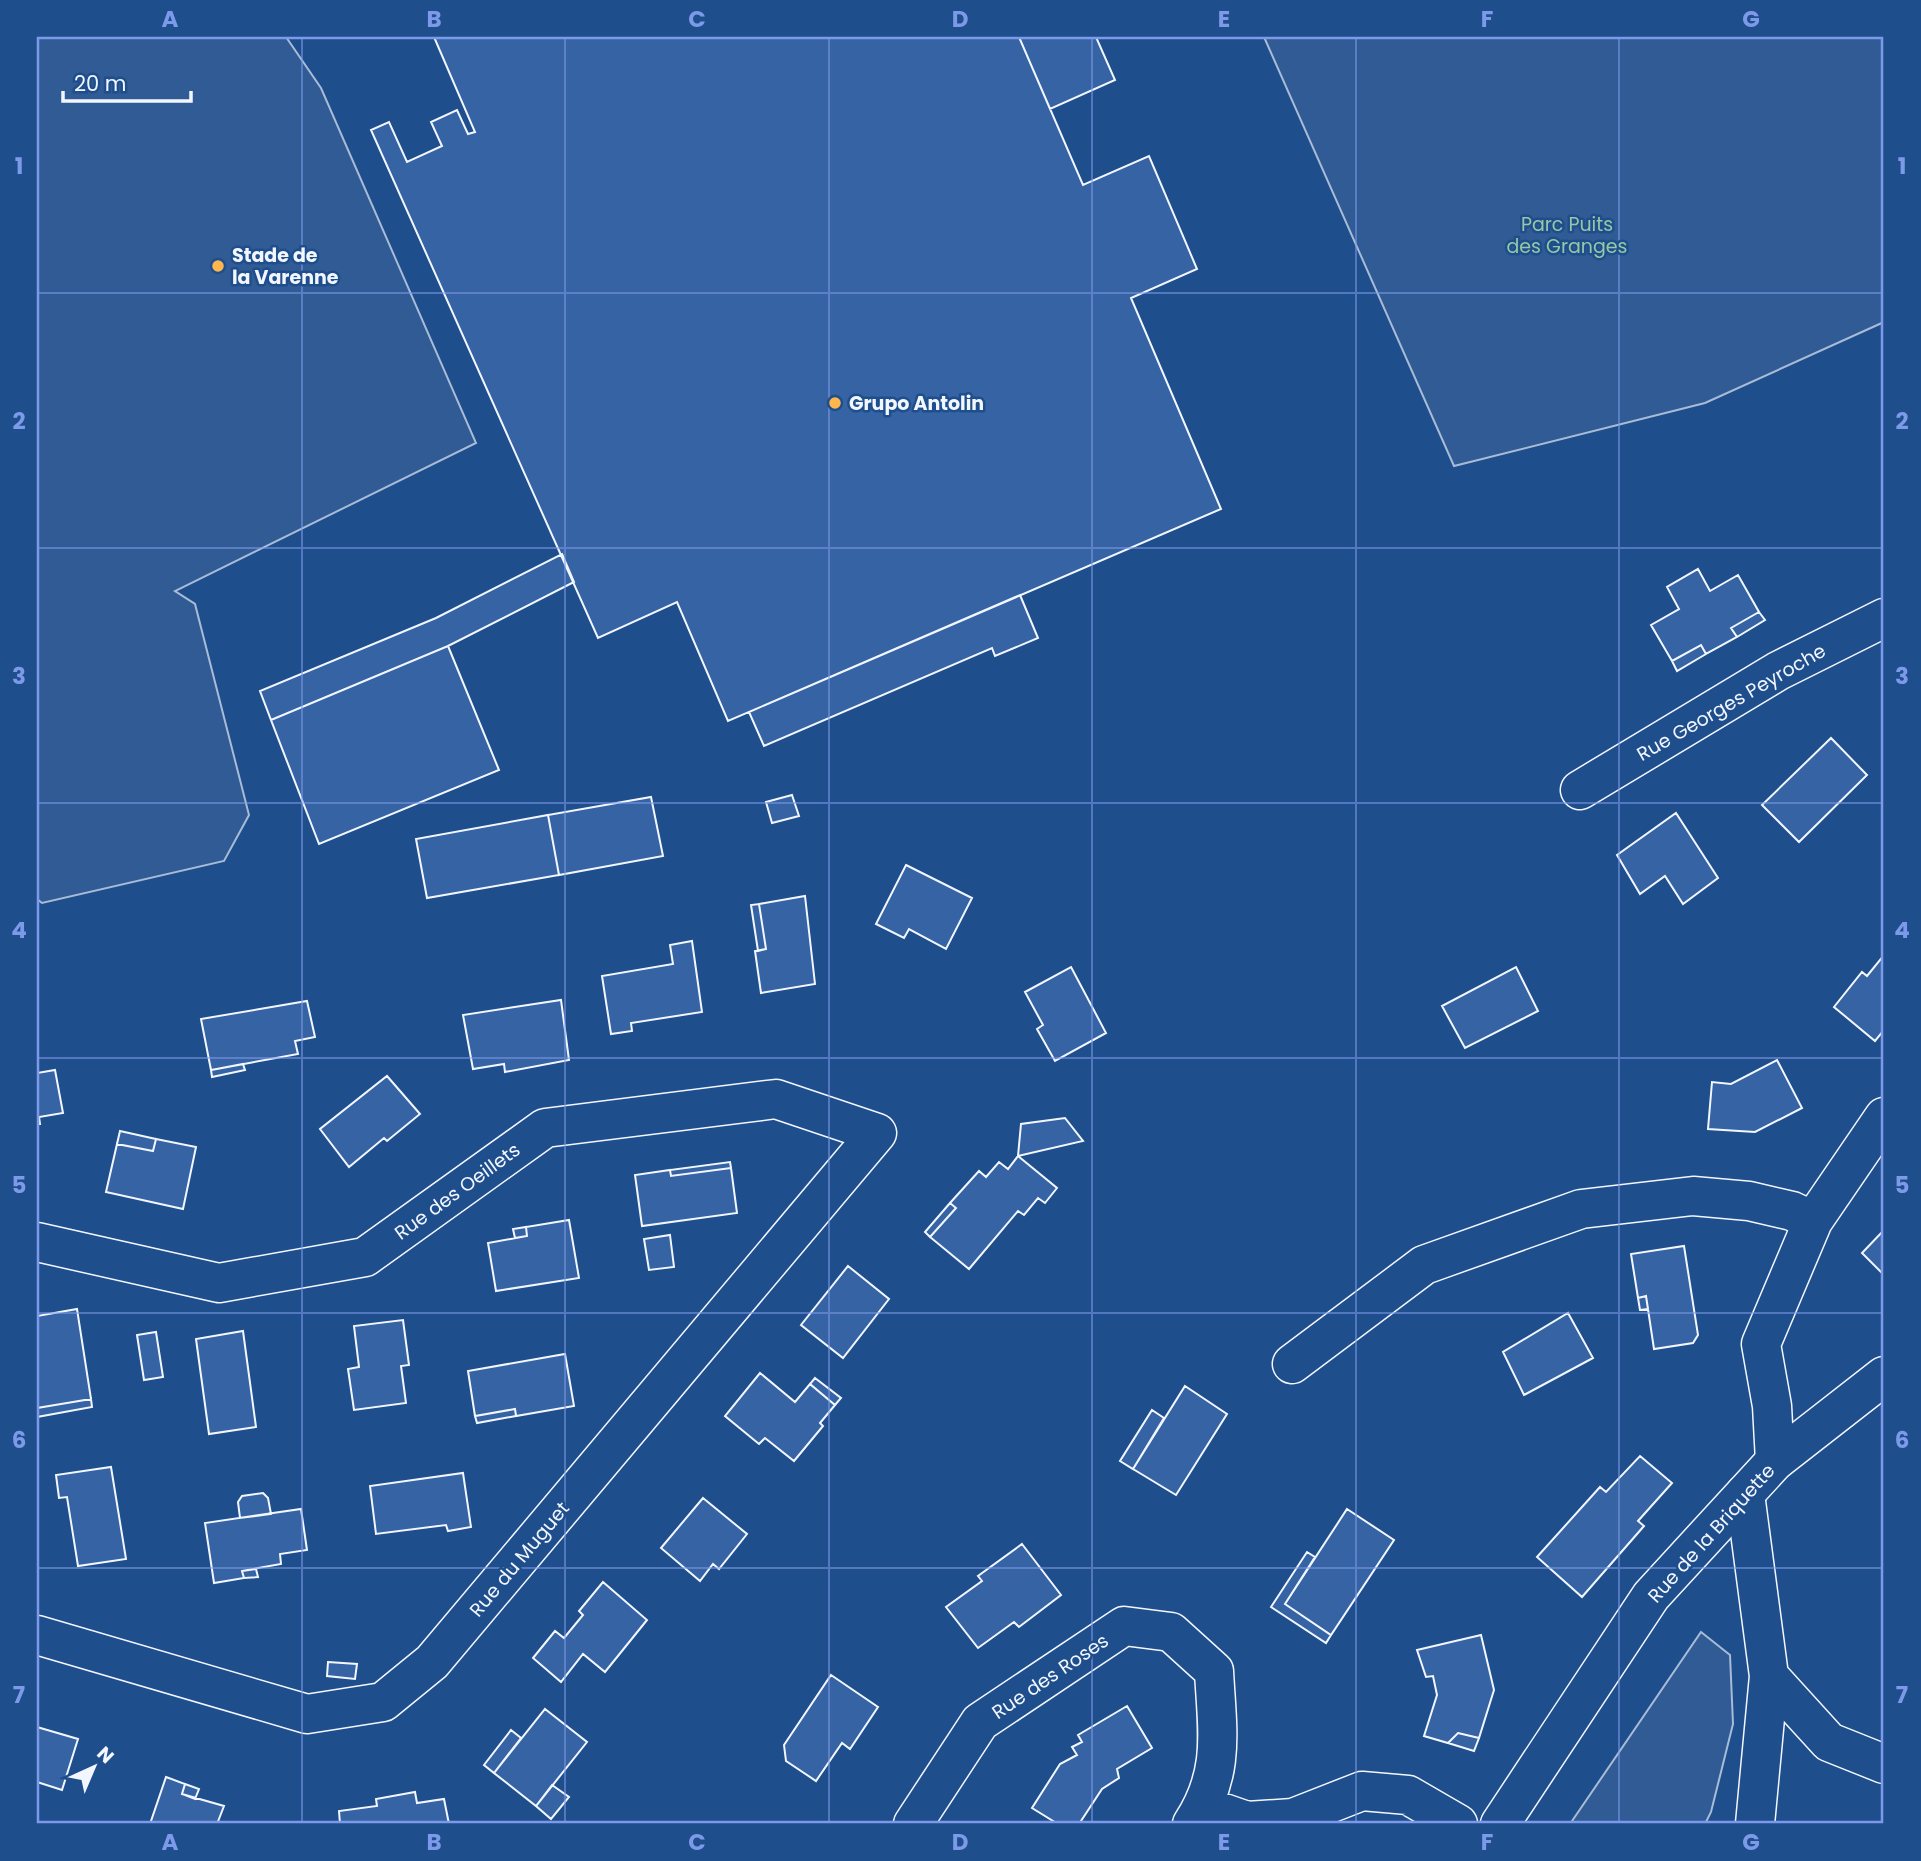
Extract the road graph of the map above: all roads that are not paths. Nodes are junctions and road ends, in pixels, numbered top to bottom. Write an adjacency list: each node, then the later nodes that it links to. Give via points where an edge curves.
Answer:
1 (1884, 618): 2 (street, Rue Georges Peyroche, via 1779,671)
2 (1580, 790)
3 (1884, 1117): 5 (street)
4 (877, 1133): 6 (street, Rue des Oeillets, via 776,1099 545,1128 365,1257 219,1283); 11 (street, Rue du Muguet, via 432,1662 383,1702 307,1714)
5 (1813, 1221): 7 (street, via 1749,1201 1693,1196 1581,1209 1424,1265); 9 (street, via 1761,1344 1772,1406)
6 (37, 1242)
7 (1292, 1364)
8 (1884, 1376): 9 (street, Rue de la Briquette)
9 (1775, 1461): 10 (street, Rue de la Briquette)
10 (1745, 1494): 12 (street); 17 (street, Rue de la Briquette, via 1651,1596)
11 (37, 1635)
12 (1769, 1676): 13 (street, via 1829,1742); 18 (street)
13 (1884, 1764)
14 (1198, 1815): 15 (street, Rue des Roses, via 1219,1757 1214,1671 1171,1632 1124,1626 980,1722); 16 (street, Rue des Roses, via 1247,1821 1293,1818 1362,1791 1408,1795)
15 (913, 1824)
16 (1458, 1824)
17 (1500, 1824)
18 (1755, 1824)

